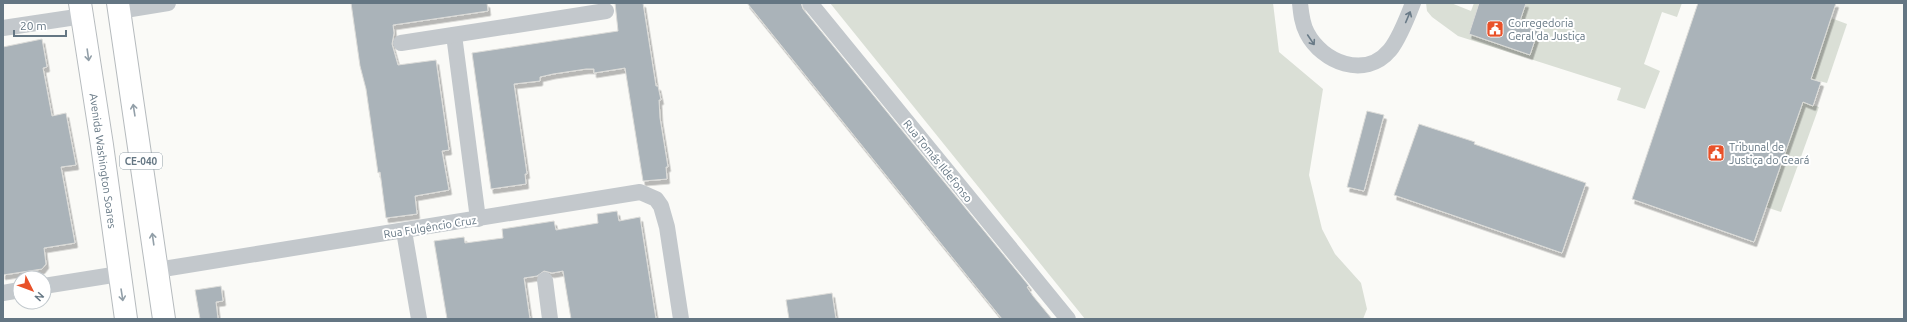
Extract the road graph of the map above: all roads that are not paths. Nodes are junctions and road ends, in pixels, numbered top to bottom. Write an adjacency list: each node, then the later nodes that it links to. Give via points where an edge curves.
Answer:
1 (168, 3): 5 (street)
2 (810, 3): 22 (street, Rua Tomás Ildefonso)
3 (1300, 3): 4 (street, one-way to 4, via 1306,32 1318,49 1329,58 1346,65 1365,65 1378,60 1390,50 1408,19)
4 (1413, 3)
5 (119, 7): 13 (highway, CE-040, one-way to 5)
6 (81, 10): 8 (street); 14 (highway, Avenida Washington Soares / CE-040, one-way to 14)
7 (606, 11): 9 (street)
8 (3, 28)
9 (454, 35): 10 (street); 11 (street)
10 (401, 43)
11 (478, 219): 12 (street, Rua Fulgêncio Cruz); 21 (street, Rua Fulgêncio Cruz, via 640,192 656,199 661,206 669,242)
12 (404, 231): 13 (street, Rua Fulgêncio Cruz); 19 (street)
13 (157, 270): 18 (highway, CE-040)
14 (119, 274): 16 (street); 17 (highway, Avenida Washington Soares / CE-040, one-way to 17)
15 (545, 280): 20 (street)
16 (52, 285)
17 (126, 319)
18 (164, 319)
19 (419, 319)
20 (550, 319)
21 (681, 319)
22 (1068, 319)

